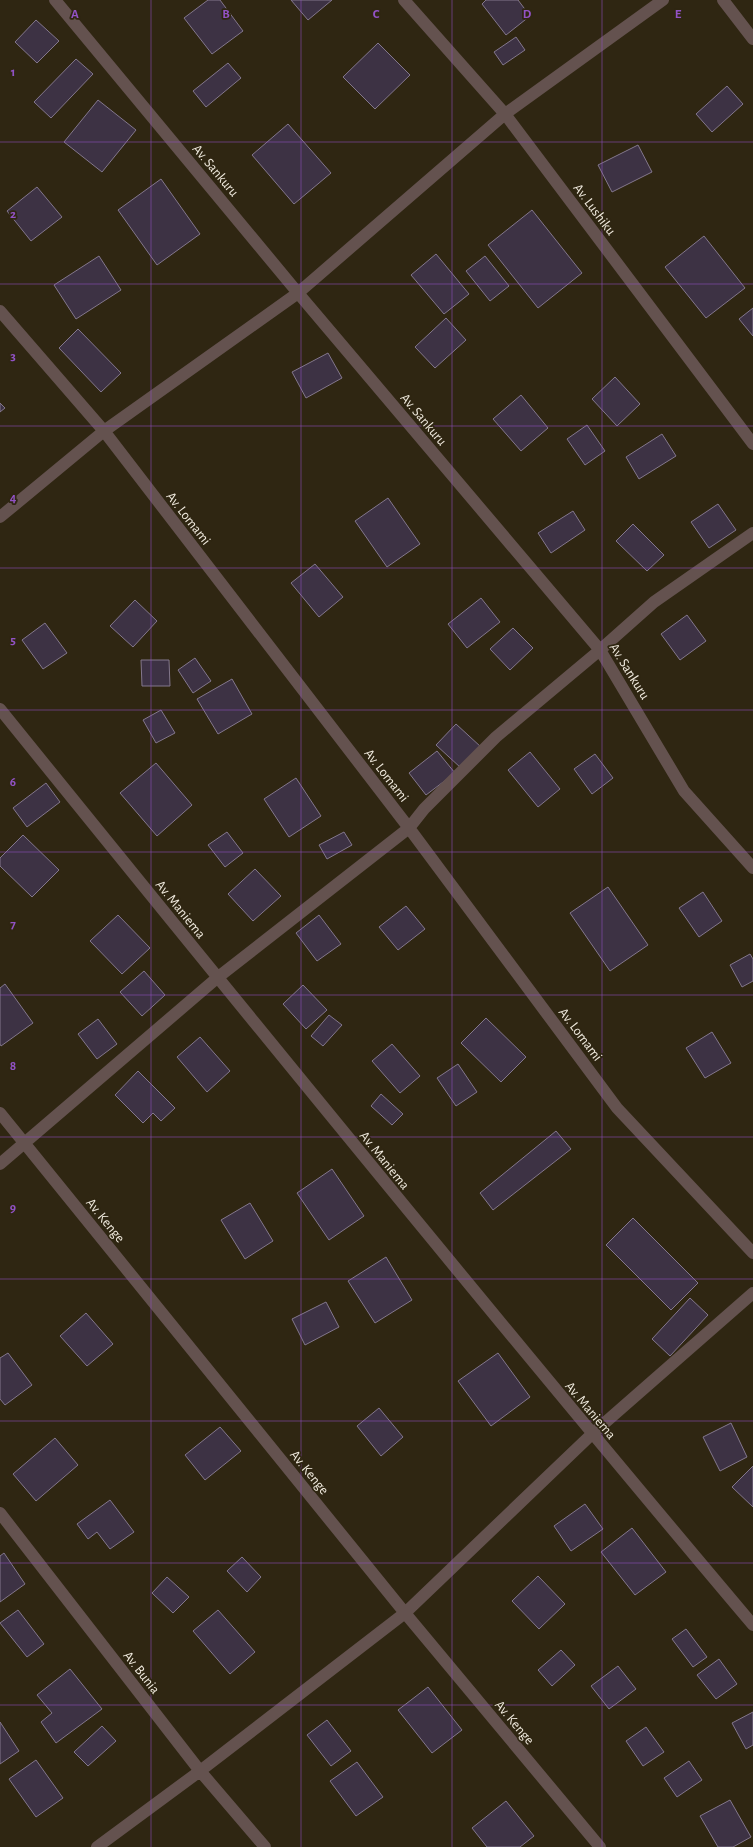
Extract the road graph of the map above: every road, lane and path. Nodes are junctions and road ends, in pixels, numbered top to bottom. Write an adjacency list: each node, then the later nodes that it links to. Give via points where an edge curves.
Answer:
1 (55, 0): 7 (street, Av. Sankuru)
2 (404, 0): 6 (street, Av. Lushiku)
3 (663, 0): 6 (street)
4 (723, 0): 5 (street)
5 (753, 39)
6 (505, 114): 7 (street); 10 (street, Av. Lushiku)
7 (298, 293): 9 (street); 13 (street, Av. Sankuru)
8 (0, 311): 9 (street, Av. Lomami)
9 (104, 431): 11 (street); 15 (street, Av. Lomami)
10 (753, 444)
11 (0, 516)
12 (753, 533): 13 (street, via 654,602)
13 (600, 650): 15 (street, via 496,737 424,809); 16 (street, Av. Sankuru, via 684,791)
14 (0, 709): 17 (street, Av. Maniema)
15 (409, 828): 17 (street); 21 (street, Av. Lomami, via 617,1108)
16 (753, 868)
17 (217, 978): 19 (street); 23 (street, Av. Maniema)
18 (0, 1113): 19 (street, Av. Kenge)
19 (24, 1143): 20 (street); 25 (street, Av. Kenge)
20 (0, 1164)
21 (753, 1253)
22 (753, 1293): 23 (street)
23 (592, 1434): 25 (street); 26 (street, Av. Maniema)
24 (0, 1513): 27 (street, Av. Bunia)
25 (405, 1613): 27 (street); 30 (street, Av. Kenge)
26 (753, 1625)
27 (200, 1771): 28 (street); 29 (street, Av. Bunia)
28 (97, 1847)
29 (265, 1847)
30 (600, 1847)

